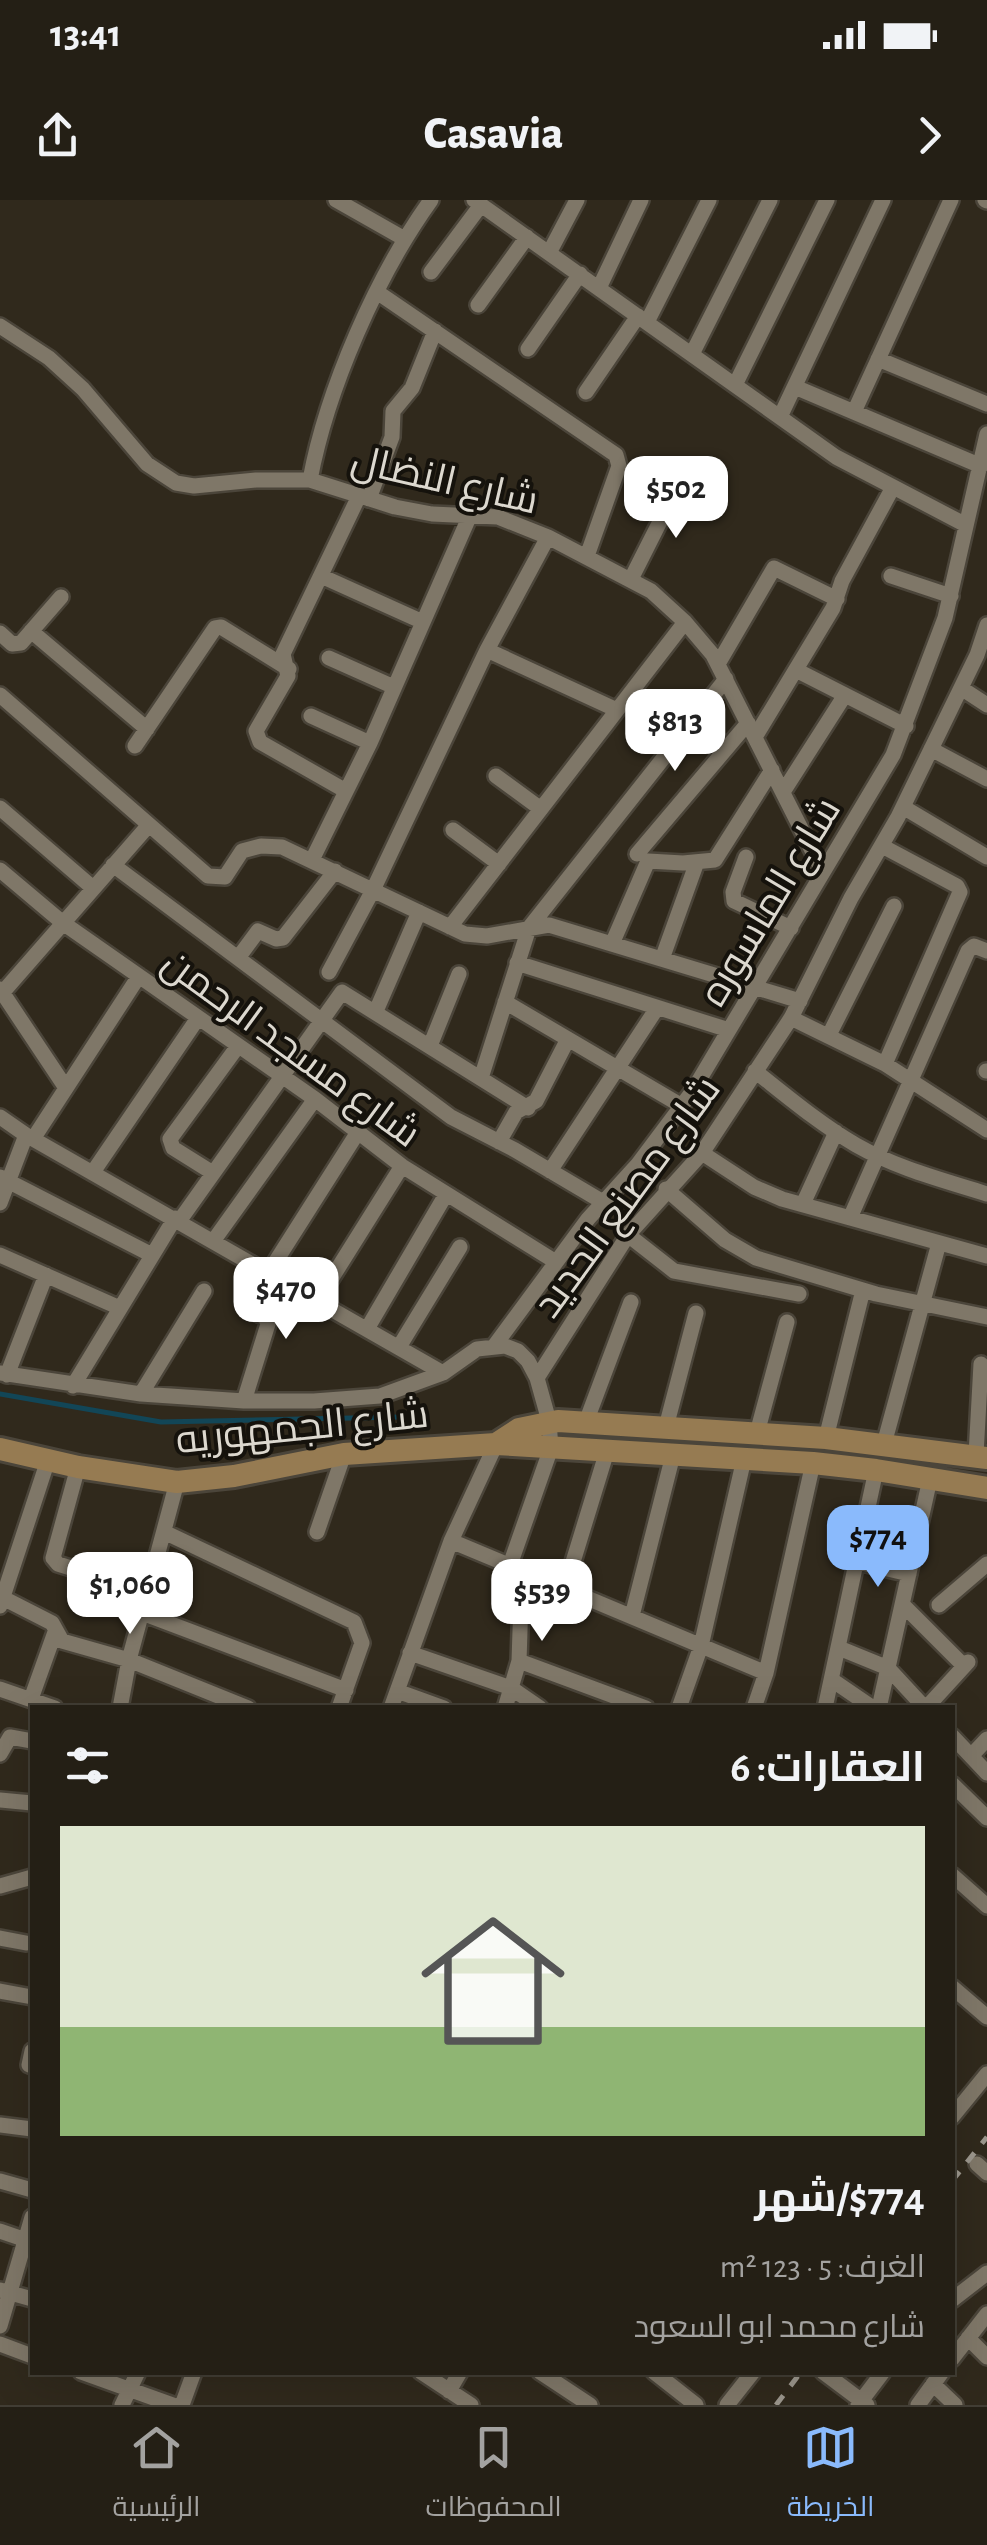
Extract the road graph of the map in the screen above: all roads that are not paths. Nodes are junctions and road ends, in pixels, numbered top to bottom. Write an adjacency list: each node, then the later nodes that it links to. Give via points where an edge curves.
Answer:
1 (336, 200): 14 (street)
2 (431, 200): 14 (street)
3 (509, 200): 12 (street)
4 (577, 200): 15 (street)
5 (641, 200): 18 (street)
6 (709, 200): 21 (street)
7 (770, 200): 25 (street)
8 (827, 200): 27 (street)
9 (882, 200): 28 (street)
10 (951, 200): 26 (street)
11 (477, 202): 12 (street); 16 (street)
12 (500, 218): 13 (street)
13 (526, 237): 15 (street); 20 (street)
14 (403, 238): 19 (street)
15 (550, 253): 17 (street)
16 (431, 272)
17 (580, 274): 18 (street); 24 (street)
18 (598, 288): 21 (street)
19 (377, 292): 23 (street); 35 (street, via 320,428)
20 (478, 305)
21 (642, 319): 25 (street); 29 (street)
22 (0, 326): 35 (street, شارع النضال, via 50,358 160,476 194,486)
23 (435, 331): 38 (street, via 412,388 393,411 392,437); 42 (street, via 616,455 619,466)
24 (528, 349)
25 (692, 354): 27 (street)
26 (878, 358): 30 (street); 31 (street)
27 (735, 385): 32 (street)
28 (795, 387): 31 (street); 32 (street)
29 (586, 392)
30 (987, 404)
31 (854, 412): 34 (street)
32 (780, 417): 37 (street)
33 (987, 434): 34 (street, شارع الماسوره)
34 (981, 466): 40 (street, شارع الماسوره)
35 (310, 480): 38 (street, شارع النضال)
36 (680, 482): 45 (street)
37 (892, 489): 40 (street); 48 (street)
38 (364, 498): 39 (street, شارع النضال, via 432,514); 43 (street)
39 (471, 514): 41 (street, شارع النضال); 49 (street)
40 (966, 525): 46 (street, شارع الماسوره)
41 (548, 537): 42 (street, شارع النضال); 54 (street)
42 (588, 556): 45 (street, شارع النضال)
43 (321, 576): 49 (street); 56 (street, via 283,654)
44 (891, 576): 46 (street)
45 (631, 579): 50 (street, شارع النضال)
46 (951, 596): 66 (street, شارع الماسوره)
47 (61, 597): 52 (street)
48 (837, 598): 57 (street); 58 (street, via 774,568)
49 (423, 622): 59 (street)
50 (685, 622): 58 (street, شارع النضال); 64 (street)
51 (987, 625): 60 (street, شارع مصنع الحديد)
52 (31, 631): 53 (street, via 16,645); 67 (street)
53 (0, 633)
54 (487, 650): 64 (street); 94 (street)
55 (329, 658): 59 (street)
56 (289, 669): 67 (street, via 215,628); 75 (street, via 257,739)
57 (796, 670): 61 (street); 68 (street)
58 (722, 672): 68 (street, شارع النضال); 99 (street)
59 (394, 687): 69 (street)
60 (960, 688): 63 (street); 71 (street, شارع مصنع الحديد)
61 (846, 695): 66 (street); 76 (street)
62 (0, 696): 80 (street)
63 (987, 704)
64 (617, 710): 79 (street)
65 (311, 716): 69 (street)
66 (906, 726): 91 (street, شارع الماسوره)
67 (146, 729): 70 (street)
68 (752, 730): 72 (street, شارع النضال); 83 (street)
69 (370, 743): 75 (street)
70 (135, 746)
71 (931, 749): 74 (street); 77 (street, شارع مصنع الحديد)
72 (772, 770): 76 (street, شارع النضال); 87 (street, via 718,857)
73 (496, 776): 79 (street)
74 (987, 779)
75 (346, 791): 86 (street)
76 (783, 792): 91 (street, شارع النضال)
77 (903, 807): 82 (street, شارع مصنع الحديد); 85 (street)
78 (0, 808): 93 (street)
79 (541, 809): 88 (street)
80 (148, 826): 86 (street, via 208,876 225,877 242,851 262,846); 89 (street)
81 (452, 830): 88 (street)
82 (882, 846): 111 (street, شارع مصنع الحديد); 123 (street, via 960,892)
83 (636, 854)
84 (746, 857): 100 (street, via 734,901)
85 (987, 857)
86 (312, 860): 90 (street)
87 (696, 862): 101 (street, via 648,861); 104 (street)
88 (498, 864): 98 (street)
89 (113, 865): 93 (street); 103 (street)
90 (335, 871): 94 (street); 103 (street, via 283,938 258,931)
91 (823, 872): 100 (street, شارع الماسوره)
92 (2, 877): 97 (street, شارع مسجد الرحمن)
93 (93, 888): 97 (street)
94 (373, 890): 96 (street); 106 (street)
95 (894, 906): 119 (street)
96 (419, 912): 98 (street); 114 (street)
97 (63, 923): 108 (street, شارع مسجد الرحمن); 110 (street)
98 (450, 927): 99 (street, via 487,936)
99 (529, 928): 101 (street, via 549,925); 105 (street)
100 (792, 928): 109 (street, شارع الماسوره)
101 (612, 944): 104 (street)
102 (979, 949): 128 (street)
103 (238, 958): 117 (street)
104 (662, 959): 109 (street)
105 (517, 963): 112 (street); 113 (street)
106 (328, 972)
107 (459, 974): 122 (street)
108 (140, 976): 115 (street, شارع مسجد الرحمن); 129 (street)
109 (756, 987): 111 (street); 118 (street, شارع الماسوره)
110 (3, 997): 129 (street)
111 (800, 1000): 116 (street, شارع مصنع الحديد)
112 (505, 1002): 120 (street); 127 (street)
113 (656, 1008): 118 (street); 124 (street)
114 (376, 1011): 117 (street, via 342,992); 122 (street)
115 (198, 1018): 121 (street, شارع مسجد الرحمن); 143 (street)
116 (791, 1018): 119 (street); 125 (street, شارع مصنع الحديد)
117 (322, 1020): 126 (street); 138 (street, via 451,1117)
118 (729, 1030): 131 (street, شارع الماسوره)
119 (829, 1035): 123 (street)
120 (568, 1039): 124 (street); 132 (street)
121 (238, 1046): 126 (street, شارع مسجد الرحمن); 144 (street, via 170,1139)
122 (430, 1046): 127 (street)
123 (885, 1064): 128 (street)
124 (618, 1068): 131 (street); 142 (street)
125 (755, 1071): 136 (street); 139 (street, شارع مصنع الحديد)
126 (282, 1076): 130 (street, شارع مسجد الرحمن); 144 (street)
127 (481, 1078): 132 (street)
128 (913, 1080): 134 (street); 140 (street)
129 (66, 1088): 137 (street)
130 (315, 1099): 135 (street, شارع مسجد الرحمن); 155 (street)
131 (682, 1106): 149 (street, شارع الماسوره)
132 (528, 1108): 138 (street, via 516,1112)
133 (0, 1116): 137 (street)
134 (987, 1130)
135 (358, 1132): 141 (street, شارع مسجد الرحمن); 162 (street)
136 (836, 1132): 140 (street); 151 (street)
137 (29, 1137): 143 (street); 145 (street)
138 (499, 1142): 142 (street)
139 (702, 1153): 146 (street, شارع مصنع الحديد); 151 (street, via 754,1187)
140 (879, 1155): 147 (street); 152 (street)
141 (402, 1166): 148 (street, شارع مسجد الرحمن); 167 (street)
142 (550, 1170): 149 (street)
143 (93, 1172): 153 (street)
144 (214, 1173): 153 (street)
145 (4, 1179): 150 (street); 159 (street)
146 (666, 1189): 154 (street, شارع مصنع الحديد); 164 (street, via 756,1258)
147 (987, 1194)
148 (444, 1196): 161 (street, شارع مسجد الرحمن); 175 (street)
149 (603, 1202): 161 (street, شارع الماسوره)
150 (0, 1204)
151 (803, 1204): 152 (street)
152 (850, 1218): 156 (street)
153 (178, 1219): 155 (street); 159 (street)
154 (628, 1235): 166 (street, via 674,1271); 181 (street, شارع مصنع الحديد)
155 (214, 1240): 162 (street)
156 (939, 1242): 160 (street); 169 (street)
157 (460, 1247): 177 (street)
158 (0, 1255): 163 (street)
159 (152, 1255): 170 (street)
160 (987, 1256)
161 (556, 1262): 176 (street, شارع الماسوره)
162 (269, 1272): 167 (street)
163 (46, 1275): 170 (street); 180 (street)
164 (863, 1290): 169 (street); 189 (street)
165 (204, 1291): 183 (street)
166 (799, 1294)
167 (318, 1300): 175 (street)
168 (631, 1302): 186 (street)
169 (922, 1304): 173 (street); 191 (street)
170 (120, 1308): 182 (street)
171 (250, 1310): 184 (street, via 268,1324)
172 (696, 1313): 187 (street)
173 (987, 1316)
174 (787, 1322): 188 (street)
175 (367, 1329): 177 (street)
176 (495, 1346): 179 (street, شارع الجمهوريه, via 477,1349); 181 (street, via 518,1352)
177 (398, 1347): 179 (street)
178 (981, 1364): 197 (street)
179 (443, 1373): 184 (street, شارع الجمهوريه, via 380,1396)
180 (4, 1374): 182 (street, شارع الجمهوريه)
181 (538, 1378): 185 (street)
182 (74, 1386): 183 (street, شارع الجمهوريه)
183 (141, 1394): 184 (street, شارع الجمهوريه)
184 (244, 1401)
185 (550, 1421): 186 (main road, شارع الجمهوريه); 190 (main road, شارع الجمهوريه); 192 (street)
186 (586, 1422): 187 (main road, شارع الجمهوريه)
187 (666, 1428): 188 (main road, شارع الجمهوريه)
188 (758, 1433): 189 (main road, شارع الجمهوريه)
189 (826, 1438): 191 (main road, شارع الجمهوريه)
190 (496, 1444): 192 (main road, شارع الجمهوريه); 195 (main road, شارع الجمهوريه); 208 (street)
191 (884, 1444): 197 (main road, شارع الجمهوريه)
192 (551, 1448): 194 (main road, شارع الجمهوريه); 211 (street)
193 (0, 1450): 198 (main road, شارع الجمهوريه)
194 (607, 1452): 196 (main road, شارع الجمهوريه); 213 (street)
195 (344, 1454): 204 (main road, شارع الجمهوريه); 207 (street)
196 (674, 1455): 199 (main road, شارع الجمهوريه); 219 (street)
197 (982, 1456)
198 (48, 1460): 201 (main road, شارع الجمهوريه); 215 (street)
199 (744, 1460): 200 (main road, شارع الجمهوريه); 221 (street)
200 (813, 1464): 202 (main road, شارع الجمهوريه); 227 (street)
201 (78, 1466): 204 (main road, شارع الجمهوريه); 214 (street, via 54,1558)
202 (876, 1470): 203 (main road, شارع الجمهوريه); 209 (street)
203 (930, 1479): 205 (main road, شارع الجمهوريه); 212 (street)
204 (177, 1482): 206 (street)
205 (987, 1488)
206 (164, 1532): 214 (street); 231 (street, via 354,1622 362,1643)
207 (317, 1532)
208 (450, 1540): 211 (street); 223 (street)
209 (858, 1562): 212 (street); 222 (street)
210 (986, 1566): 217 (street)
211 (516, 1568): 213 (street); 225 (street)
212 (909, 1574): 216 (street)
213 (565, 1588): 219 (street)
214 (147, 1592): 218 (street)
215 (1, 1602): 220 (street, via 50,1622)
216 (902, 1604): 226 (street); 249 (street, via 966,1664)
217 (940, 1605)
218 (142, 1613): 224 (street); 231 (street)
219 (632, 1616): 221 (street)
220 (55, 1632): 224 (street, via 62,1641); 233 (street)
221 (701, 1646): 227 (street); 243 (street)
222 (840, 1648): 226 (street); 228 (street)
223 (410, 1653): 229 (street); 232 (street)
224 (129, 1660): 235 (street); 236 (street)
225 (519, 1661): 229 (street); 242 (street)
226 (888, 1668): 247 (street); 248 (street)
227 (766, 1673): 244 (street)
228 (832, 1680): 245 (street); 246 (street)
229 (511, 1688): 240 (street); 241 (street)
230 (0, 1689): 233 (street)
231 (346, 1690): 237 (street)
232 (397, 1690): 238 (street); 239 (street)
233 (31, 1699): 234 (street)
234 (47, 1705)
235 (121, 1705)
236 (241, 1705)
237 (340, 1705)
238 (393, 1705)
239 (436, 1705)
240 (507, 1705)
241 (536, 1705)
242 (638, 1705)
243 (680, 1705)
244 (760, 1705)
245 (826, 1705)
246 (871, 1705)
247 (877, 1705)
248 (923, 1705)
249 (929, 1705)
250 (955, 1739): 254 (street)
251 (987, 1740): 254 (street)
252 (30, 1741): 253 (street, via 10,1737)
253 (0, 1754)
254 (971, 1756): 255 (street)
255 (987, 1773)
256 (955, 1787): 259 (street)
257 (0, 1800): 258 (street)
258 (30, 1803)
259 (987, 1818)
260 (30, 1877): 262 (street)
261 (955, 1878): 263 (street)
262 (0, 1886)
263 (987, 1906)
264 (0, 1938): 265 (street)
265 (26, 1943)
266 (955, 1989): 269 (street)
267 (0, 1991): 268 (street)
268 (30, 1996)
269 (987, 2016)
270 (987, 2074): 272 (street)
271 (955, 2088): 272 (street)
272 (968, 2098): 273 (street)
273 (955, 2114)
274 (0, 2125): 275 (street)
275 (30, 2129)
276 (0, 2181): 277 (street)
277 (30, 2189)
278 (0, 2231): 279 (street)
279 (30, 2241): 281 (street)
280 (987, 2273): 283 (street)
281 (6, 2291): 282 (street); 285 (street)
282 (30, 2298)
283 (955, 2298)
284 (987, 2314): 286 (street)
285 (0, 2326)
286 (968, 2338): 288 (street); 290 (street)
287 (0, 2344): 289 (street)
288 (955, 2354)
289 (30, 2355)
290 (987, 2357)
291 (86, 2375): 302 (street)
292 (193, 2375): 305 (street)
293 (425, 2375): 301 (street)
294 (458, 2375): 301 (street)
295 (545, 2375): 307 (street)
296 (658, 2375): 308 (street)
297 (751, 2375): 309 (street)
298 (827, 2375): 303 (street)
299 (881, 2375): 303 (street)
300 (938, 2378): 310 (street); 311 (street)
301 (449, 2391): 306 (street)
302 (126, 2397): 304 (street)
303 (862, 2404)
304 (172, 2405)
305 (182, 2405)
306 (470, 2405)
307 (590, 2405)
308 (696, 2405)
309 (727, 2405)
310 (918, 2405)
311 (955, 2405)

